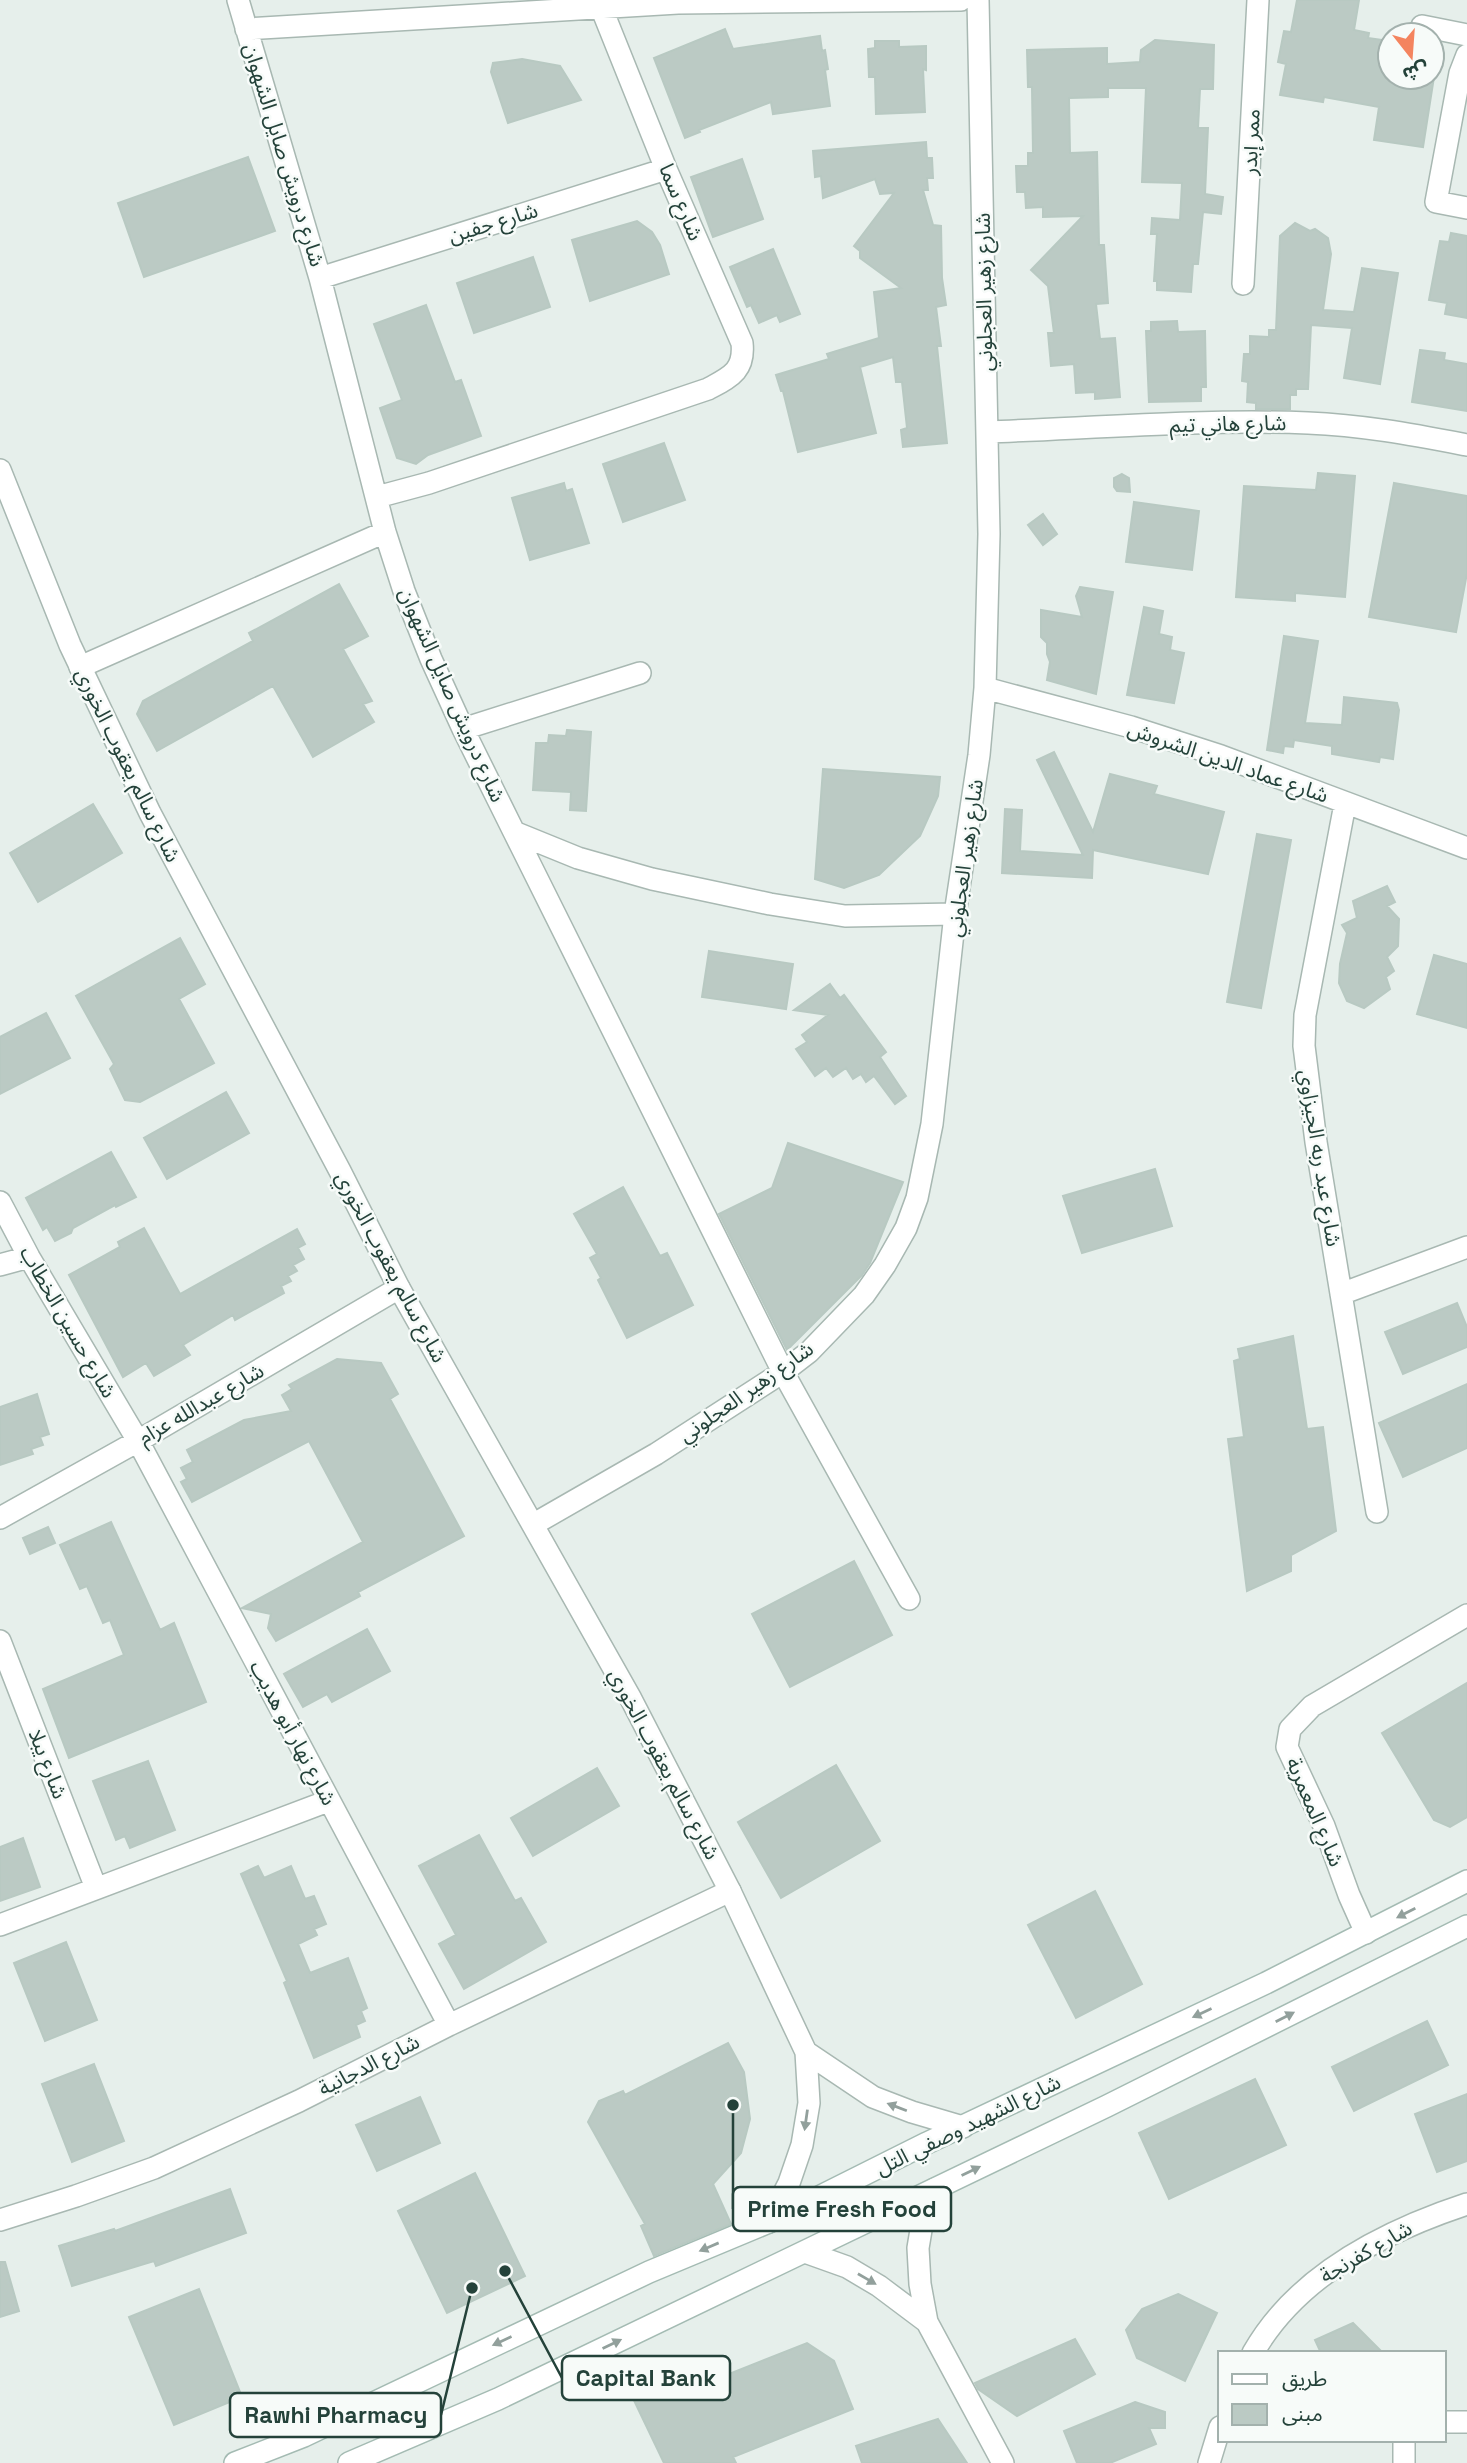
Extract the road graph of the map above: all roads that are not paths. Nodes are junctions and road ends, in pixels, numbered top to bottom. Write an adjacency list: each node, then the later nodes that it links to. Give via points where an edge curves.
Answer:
1 (238, 0): 7 (street, شارع درويش صايل الشهوان)
2 (961, 0): 5 (street)
3 (978, 0): 15 (street, شارع زهير العجلوني)
4 (1258, 0): 14 (street, ممر إبدر)
5 (677, 1): 6 (street)
6 (601, 7): 7 (street); 11 (street, شارع سما)
7 (246, 29): 13 (street, شارع درويش صايل الشهوان)
8 (1446, 31): 9 (street)
9 (1467, 35)
10 (1467, 55): 12 (street, via 1436,202)
11 (666, 169): 13 (street, شارع جفين); 18 (street, شارع سما, via 742,343 740,366 708,389)
12 (1467, 208)
13 (320, 278): 18 (street, شارع درويش صايل الشهوان)
14 (1243, 285)
15 (987, 432): 16 (street, شارع هاني تيم, via 1310,423 1388,430); 22 (street, شارع زهير العجلوني)
16 (1467, 445)
17 (0, 470): 20 (street, شارع سالم يعقوب الخوري)
18 (377, 497): 19 (street, شارع درويش صايل الشهوان)
19 (385, 532): 20 (street); 23 (street, شارع درويش صايل الشهوان, via 404,591)
20 (80, 667): 32 (street, شارع سالم يعقوب الخوري, via 150,813)
21 (640, 673): 23 (street)
22 (985, 688): 24 (street, شارع عماد الدين الشروش, via 1131,727); 27 (street, شارع زهير العجلوني)
23 (463, 729): 25 (street, شارع درويش صايل الشهوان)
24 (1345, 804): 26 (street, شارع عماد الدين الشروش); 33 (street, شارع عبد ربه الجيزاوي, via 1305,1015 1304,1045)
25 (514, 832): 27 (street, via 578,858 652,879 771,904 845,916); 34 (street, شارع درويش صايل الشهوان)
26 (1467, 848)
27 (955, 914): 34 (street, شارع زهير العجلوني, via 927,1158 906,1228 864,1295)
28 (0, 1202): 30 (street, شارع حسين الخطاب)
29 (1467, 1247): 33 (street)
30 (29, 1257): 31 (street); 35 (street, شارع حسين الخطاب)
31 (0, 1265)
32 (400, 1288): 35 (street, شارع عبدالله عزام); 38 (street, شارع سالم يعقوب الخوري)
33 (1341, 1294): 36 (street, شارع عبد ربه الجيزاوي)
34 (783, 1372): 38 (street, شارع زهير العجلوني, via 656,1454); 39 (street, شارع درويش صايل الشهوان)
35 (138, 1441): 37 (street, شارع عبدالله عزام); 42 (street, شارع نهار أبو هديب)
36 (1377, 1512)
37 (0, 1518)
38 (534, 1524): 45 (street, شارع سالم يعقوب الخوري)
39 (909, 1600)
40 (1467, 1615): 48 (street, شارع المعمرية, via 1312,1706 1287,1737 1287,1747)
41 (0, 1641): 44 (street, شارع يبلا)
42 (328, 1801): 44 (street); 49 (street, شارع نهار أبو هديب)
43 (1467, 1881): 48 (street, شارع الشهيد وصفي التل, one-way to 48)
44 (96, 1888): 46 (street)
45 (730, 1891): 49 (street, شارع الدجانية); 50 (street, شارع سالم يعقوب الخوري)
46 (0, 1925)
47 (1467, 1926): 52 (street, شارع الشهيد وصفي التل, one-way to 47)
48 (1366, 1933): 51 (street, شارع الشهيد وصفي التل, one-way to 51)
49 (449, 2025): 54 (street, شارع الدجانية, via 155,2168)
50 (806, 2052): 51 (street, one-way to 50, via 873,2097); 55 (street, شارع سالم يعقوب الخوري, one-way to 55, via 809,2103 802,2145)
51 (962, 2127): 55 (street, شارع الشهيد وصفي التل)
52 (935, 2189): 56 (street, شارع الشهيد وصفي التل); 57 (street, via 923,2218 918,2248)
53 (1467, 2204): 58 (street, شارع كفرنجة, via 1375,2242 1321,2276 1289,2305)
54 (0, 2220)
55 (769, 2222): 63 (street, شارع الشهيد وصفي التل, one-way to 63, via 649,2272 304,2436)
56 (805, 2252): 57 (street, one-way to 57, via 858,2273); 64 (street, شارع الشهيد وصفي التل, one-way to 56, via 498,2399)
57 (927, 2322): 65 (street)
58 (1254, 2351)
59 (1446, 2422): 60 (street)
60 (1467, 2422)
61 (1218, 2438): 66 (street)
62 (1404, 2442): 67 (street)
63 (236, 2463)
64 (349, 2463)
65 (1003, 2463)
66 (1209, 2463)
67 (1404, 2463)

